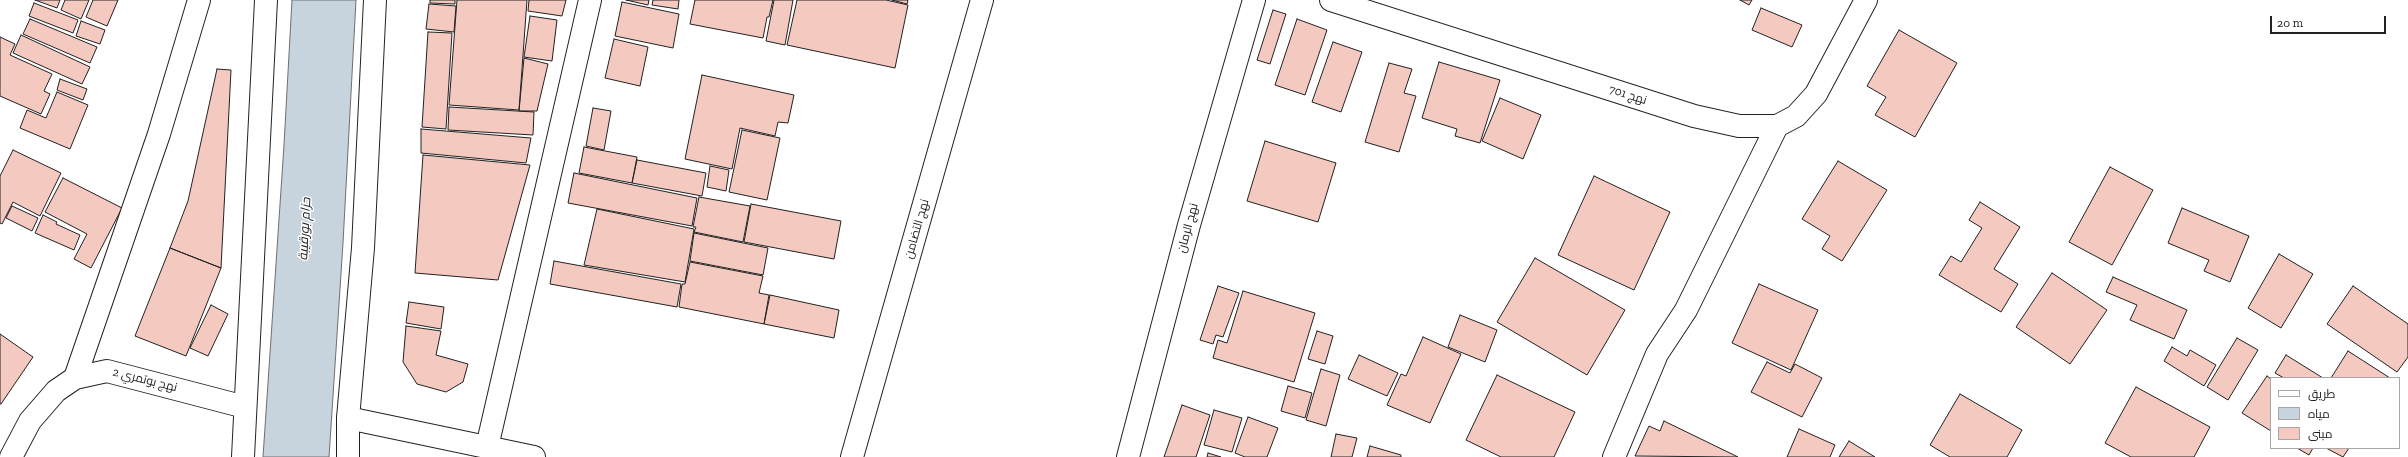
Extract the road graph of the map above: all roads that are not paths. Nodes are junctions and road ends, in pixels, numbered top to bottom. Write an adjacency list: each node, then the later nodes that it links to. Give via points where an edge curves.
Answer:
1 (199, 0): 10 (main road, via 159,134)
2 (375, 0): 12 (main road, via 363,248)
3 (590, 0): 13 (main road)
4 (982, 0): 14 (main road, نهج التضامن)
5 (1254, 0): 19 (main road, نهج الرمان, via 1188,226)
6 (1331, 0): 9 (main road, نهج 701, via 1694,116 1739,126)
7 (1866, 0): 9 (main road, نهج 701, via 1816,94 1796,116)
8 (264, 1): 11 (main road)
9 (1777, 126): 20 (main road, via 1686,310 1657,354)
10 (75, 378): 11 (main road, نهج بوتمري 2, via 107,371); 15 (main road, نهج بوتمري 2, via 56,391 30,421)
11 (245, 407): 16 (main road)
12 (348, 418): 13 (main road); 17 (main road)
13 (487, 447): 18 (main road)
14 (857, 456)
15 (11, 457)
16 (243, 457)
17 (348, 457)
18 (534, 457)
19 (1128, 457)
20 (1614, 457)

